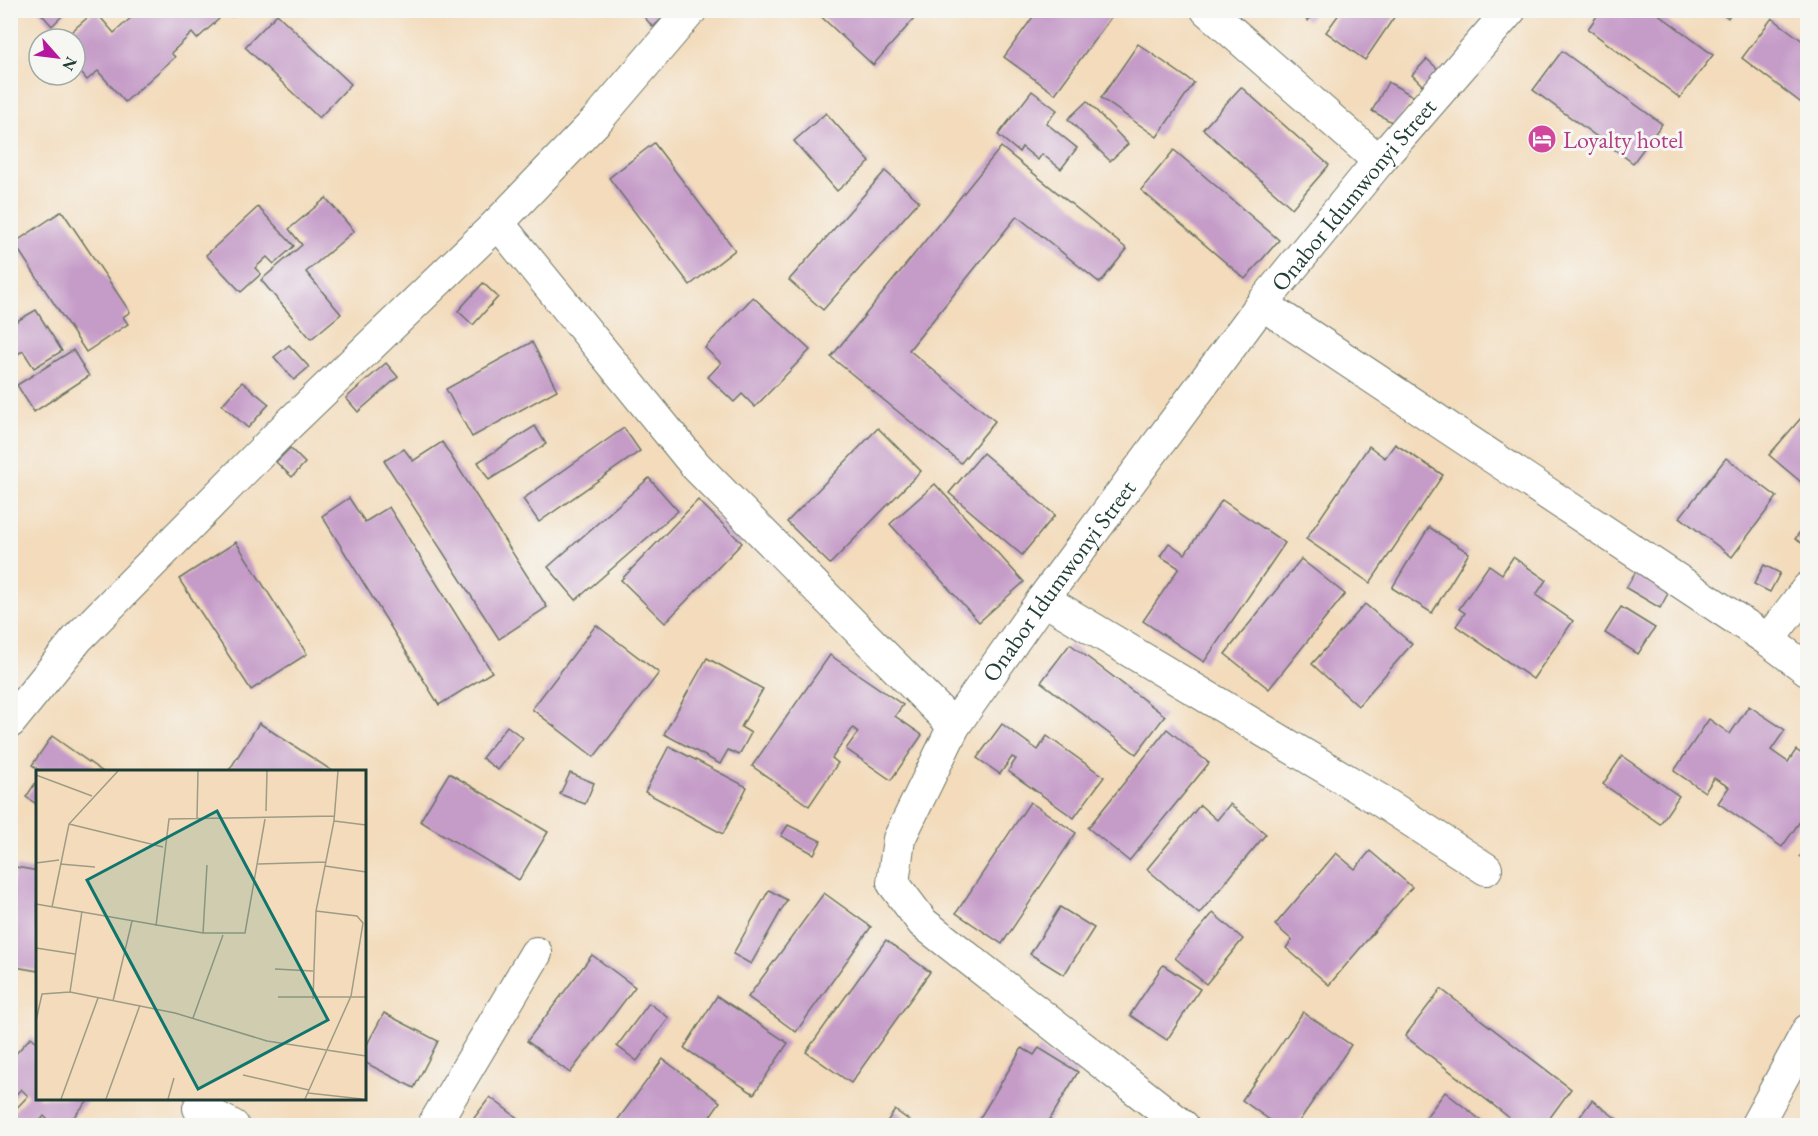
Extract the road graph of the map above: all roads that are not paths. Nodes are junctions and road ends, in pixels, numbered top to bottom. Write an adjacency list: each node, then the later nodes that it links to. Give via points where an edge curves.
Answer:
1 (691, 10): 5 (street, via 598,119)
2 (1207, 10): 4 (street)
3 (1510, 10): 4 (street, Onabor Idumwonyi Street)
4 (1379, 161): 6 (street, Onabor Idumwonyi Street)
5 (498, 223): 11 (street, via 289,424 78,638); 12 (street, via 696,466)
6 (1262, 304): 8 (street, Onabor Idumwonyi Street); 9 (street)
7 (1808, 588): 9 (street)
8 (1043, 599): 12 (street, Onabor Idumwonyi Street); 13 (street, via 1378,799)
9 (1768, 640): 10 (street)
10 (1808, 670)
11 (10, 722)
12 (954, 726): 19 (street, Onabor Idumwonyi Street, via 899,839 893,883 923,923)
13 (1486, 869)
14 (536, 953): 18 (street)
15 (1808, 1030): 20 (street)
16 (198, 1111): 17 (street)
17 (233, 1125)
18 (433, 1125)
19 (1183, 1125)
20 (1756, 1125)

